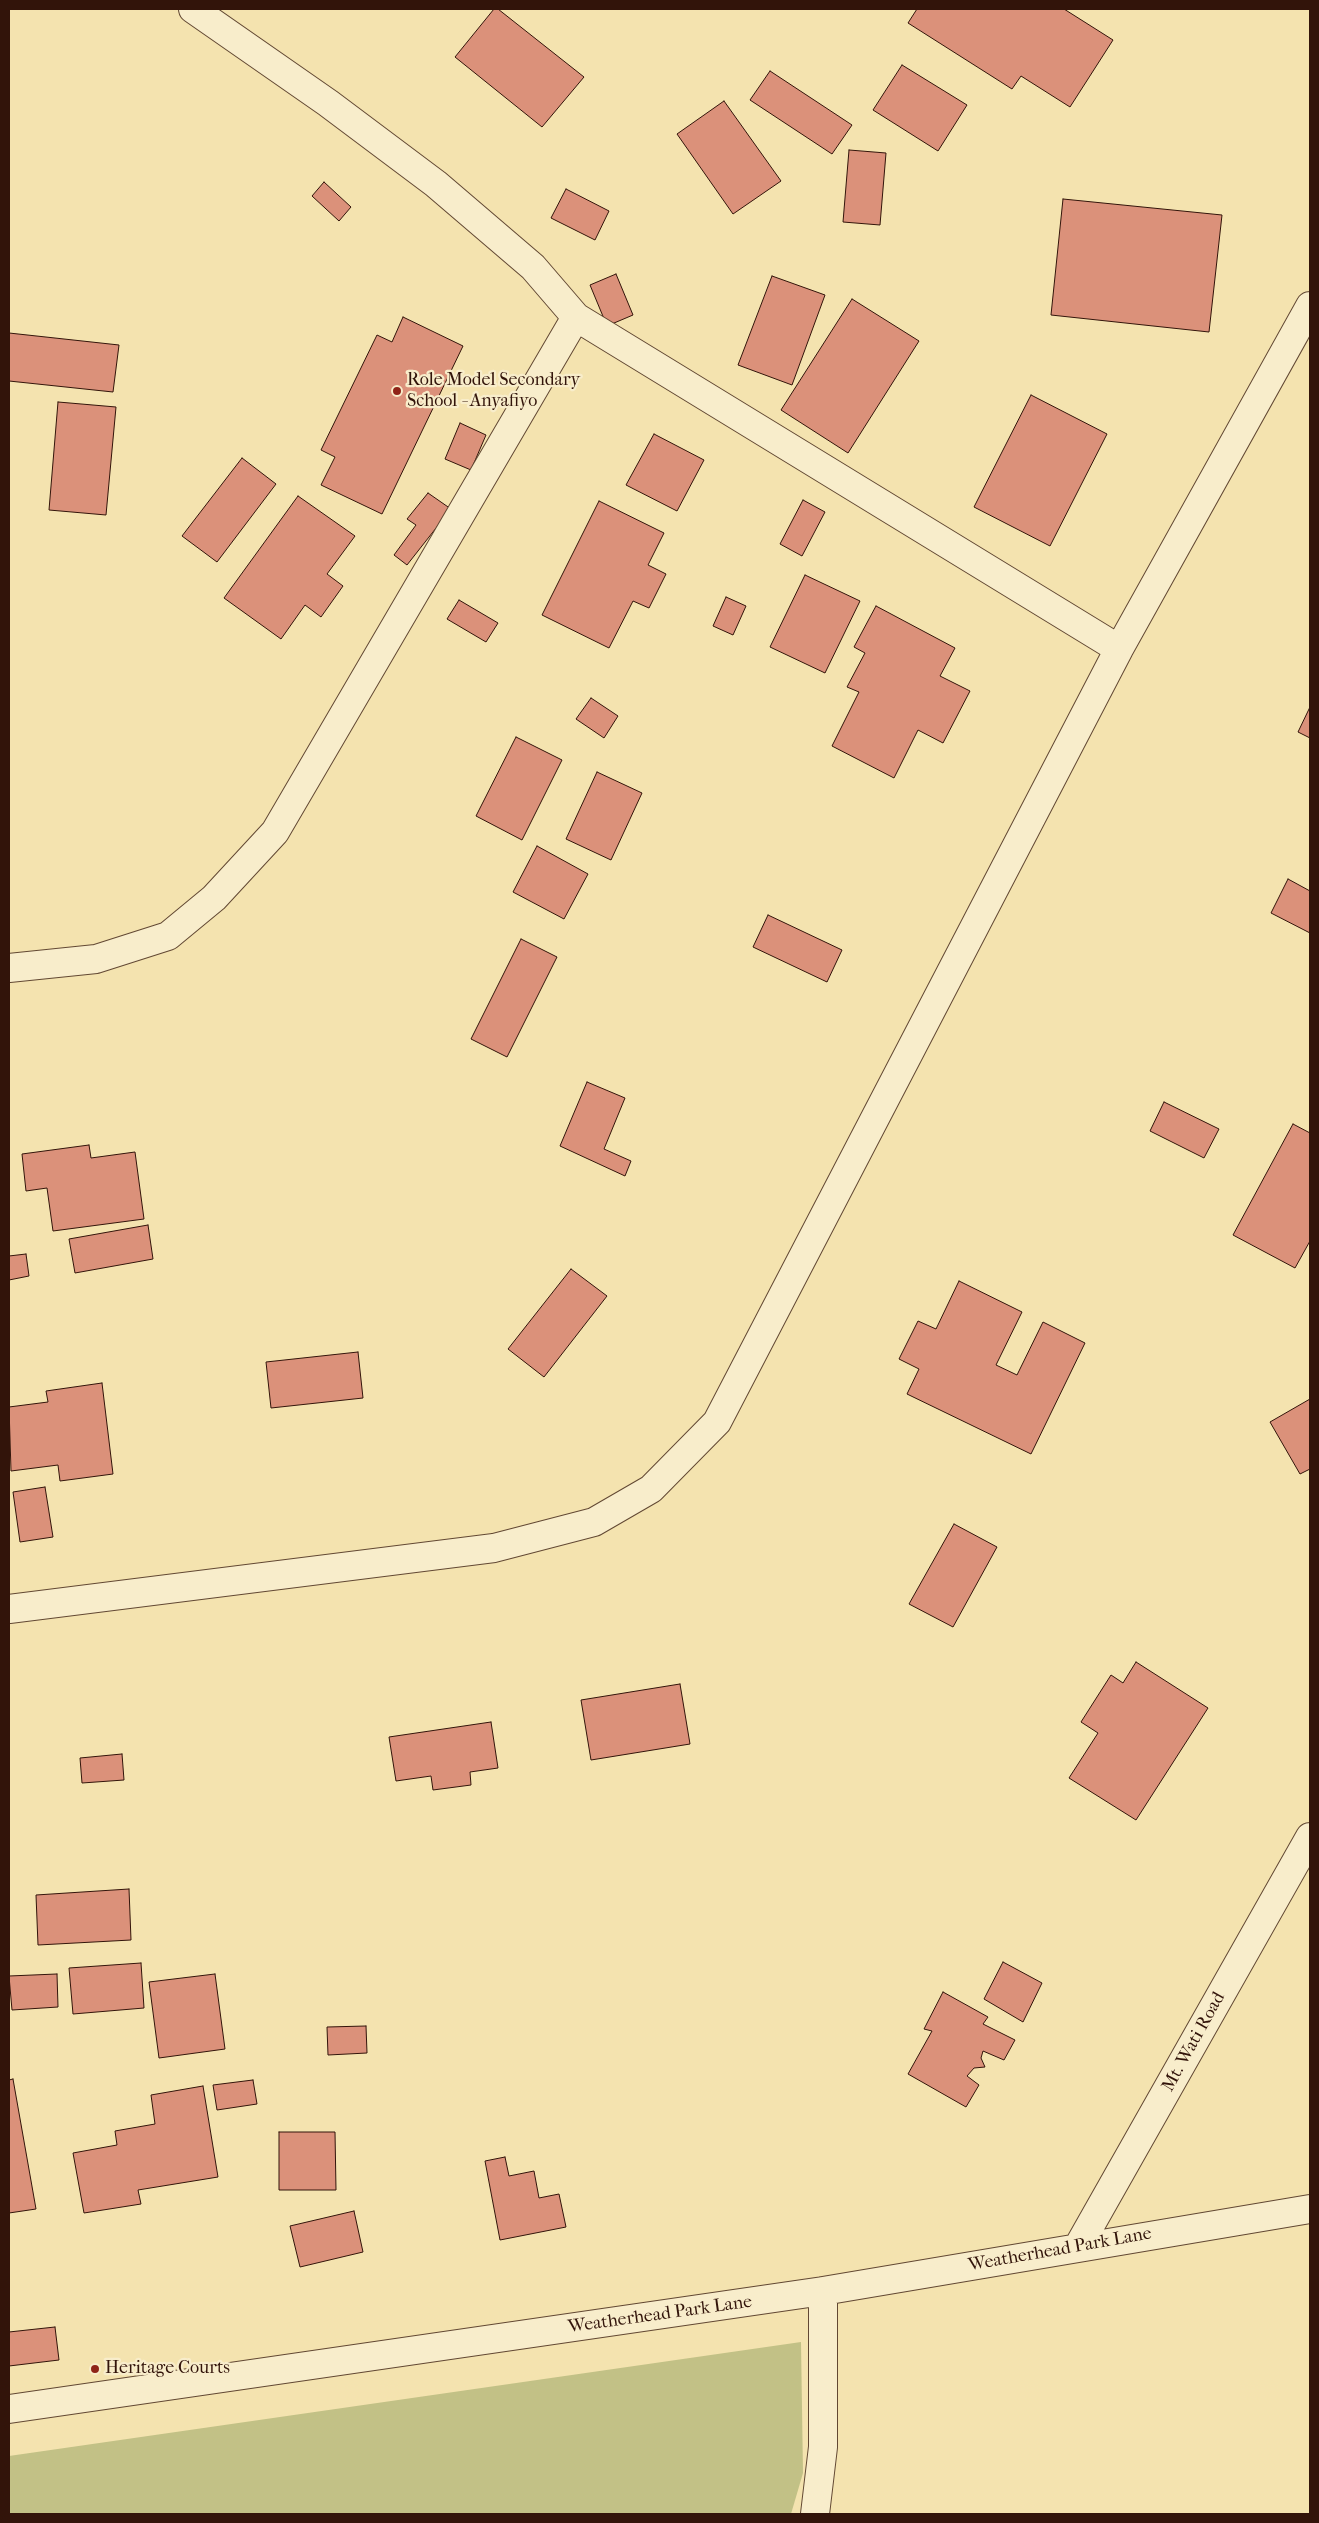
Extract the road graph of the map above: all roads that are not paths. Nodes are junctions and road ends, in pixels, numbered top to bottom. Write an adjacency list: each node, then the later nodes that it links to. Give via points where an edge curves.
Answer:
1 (193, 9): 3 (street, via 328,103 436,184 533,267)
2 (1310, 306): 4 (street)
3 (576, 317): 4 (street); 5 (street, via 275,832 214,898 168,936 96,959)
4 (1119, 649): 6 (street, via 717,1422 651,1488 594,1522 494,1548)
5 (9, 968)
6 (9, 1609)
7 (1310, 1837): 9 (street, Mt. Wati Road)
8 (1310, 2209): 9 (street, Weatherhead Park Lane)
9 (1078, 2247): 10 (street, Weatherhead Park Lane)
10 (823, 2291): 11 (street, Weatherhead Park Lane); 12 (street, via 823,2447)
11 (9, 2409)
12 (815, 2514)

